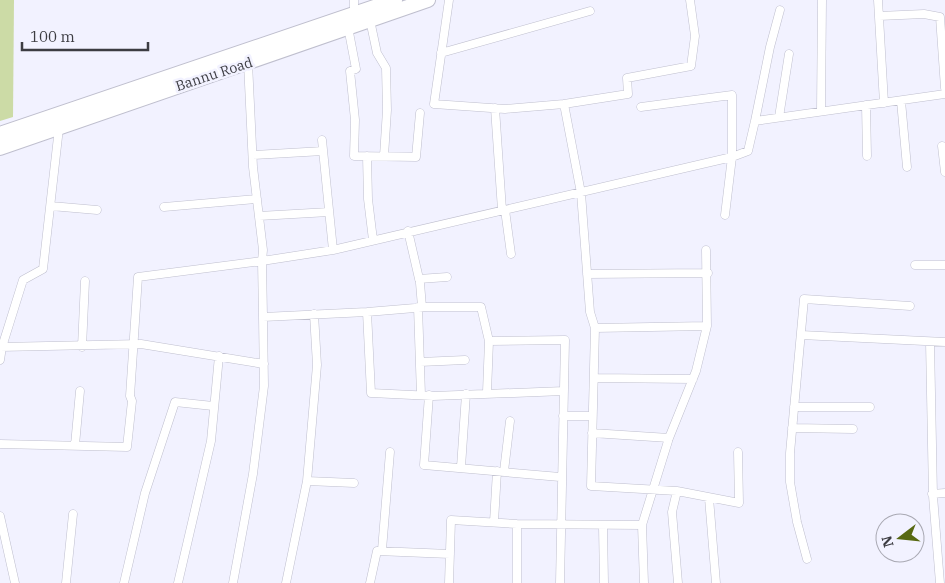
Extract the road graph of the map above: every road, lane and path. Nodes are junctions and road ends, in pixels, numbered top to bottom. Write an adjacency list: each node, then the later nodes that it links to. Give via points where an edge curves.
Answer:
1 (395, 0): 7 (highway, Bannu Road)
2 (428, 0): 11 (highway, Bannu Road)
3 (449, 0): 13 (street)
4 (690, 0): 20 (street, via 695,36 691,66 627,78 628,94)
5 (822, 0): 24 (street)
6 (878, 0): 10 (street)
7 (354, 7): 29 (highway, Bannu Road)
8 (780, 10): 27 (street)
9 (590, 11): 13 (street)
10 (879, 16): 16 (street, via 924,14 940,17); 19 (street)
11 (370, 20): 12 (highway, Bannu Road); 36 (street, via 377,53 386,68)
12 (348, 27): 15 (highway, Bannu Road); 35 (street, via 356,70 350,71 355,120 354,156)
13 (441, 53): 23 (street, via 434,104)
14 (789, 54): 26 (street)
15 (248, 63): 28 (highway, Bannu Road); 34 (street)
16 (945, 88)
17 (945, 94): 18 (street)
18 (901, 100): 19 (street); 39 (street)
19 (884, 103): 21 (street)
20 (564, 104): 23 (street); 41 (street)
21 (866, 105): 24 (street); 37 (street)
22 (641, 107): 38 (street, via 732,96)
23 (495, 108): 46 (street)
24 (821, 111): 26 (street)
25 (420, 113): 36 (street, via 416,157)
26 (779, 117): 27 (street)
27 (755, 121): 38 (street, via 748,151)
28 (59, 128): 32 (highway, Bannu Road); 43 (street)
29 (0, 134)
30 (322, 140): 33 (street)
31 (941, 146): 40 (street)
32 (0, 148)
33 (323, 151): 34 (street); 47 (street)
34 (253, 155): 42 (street)
35 (368, 156): 36 (street); 51 (street, via 368,199)
36 (384, 156)
37 (867, 156)
38 (732, 157): 41 (street); 48 (street)
39 (907, 167)
40 (945, 172)
41 (581, 193): 46 (street); 59 (street)
42 (257, 199): 44 (street); 49 (street)
43 (51, 206): 45 (street); 75 (street, via 43,269 23,280)
44 (164, 207)
45 (97, 210)
46 (504, 210): 50 (street); 54 (street)
47 (329, 212): 49 (street); 52 (street)
48 (725, 215)
49 (259, 216): 55 (street)
50 (408, 231): 51 (street); 61 (street)
51 (373, 240): 52 (street)
52 (333, 250): 55 (street)
53 (706, 250): 58 (street)
54 (511, 254)
55 (262, 261): 67 (street); 74 (street, via 138,276)
56 (915, 265): 57 (street)
57 (945, 265)
58 (708, 273): 59 (street); 68 (street)
59 (587, 274): 69 (street, via 590,312)
60 (447, 277): 61 (street)
61 (419, 279): 64 (street)
62 (85, 281): 76 (street)
63 (910, 306): 70 (street, via 804,299)
64 (420, 307): 65 (street); 71 (street, via 481,307); 80 (street)
65 (367, 312): 66 (street); 88 (street, via 371,393)
66 (314, 314): 67 (street); 106 (street, via 317,365)
67 (263, 316): 81 (street)
68 (707, 326): 69 (street); 83 (street)
69 (595, 328): 82 (street)
70 (801, 335): 72 (street); 90 (street)
71 (489, 341): 85 (street, via 565,340); 86 (street)
72 (930, 342): 73 (street); 111 (street)
73 (945, 342)
74 (133, 344): 76 (street); 77 (street); 100 (street, via 127,447)
75 (1, 347): 76 (street); 78 (street)
76 (82, 347)
77 (220, 356): 81 (street); 89 (street)
78 (0, 360)
79 (465, 360): 80 (street)
80 (420, 362): 88 (street)
81 (264, 364): 128 (street, via 252,474)
82 (594, 378): 83 (street); 93 (street)
83 (693, 379): 98 (street)
84 (80, 391): 100 (street)
85 (564, 391): 86 (street); 92 (street)
86 (487, 392): 87 (street)
87 (466, 394): 88 (street); 103 (street)
88 (425, 395): 103 (street, via 424,465)
89 (213, 406): 126 (street, via 175,402 145,493); 127 (street, via 210,441)
90 (794, 407): 91 (street); 95 (street)
91 (870, 407)
92 (562, 416): 93 (street); 105 (street)
93 (592, 416): 97 (street)
94 (510, 421): 104 (street)
95 (792, 428): 96 (street); 123 (street, via 790,482)
96 (853, 429)
97 (592, 433): 98 (street); 108 (street, via 591,486)
98 (669, 438): 108 (street)
99 (0, 444): 100 (street)
100 (75, 445)
101 (390, 452): 121 (street)
102 (738, 452): 112 (street, via 739,503)
103 (461, 467): 104 (street)
104 (500, 471): 105 (street); 116 (street)
105 (560, 477): 118 (street)
106 (307, 481): 107 (street); 129 (street)
107 (354, 483)
108 (652, 489): 109 (street); 119 (street)
109 (677, 491): 112 (street); 136 (street, via 672,512)
110 (945, 493): 111 (street)
111 (932, 494): 138 (street)
112 (709, 498): 137 (street)
113 (72, 514): 125 (street)
114 (0, 516): 115 (street)
115 (0, 521): 124 (street)
116 (494, 522): 117 (street); 122 (street, via 452,520)
117 (517, 524): 118 (street); 132 (street)
118 (560, 525): 120 (street); 133 (street)
119 (642, 525): 120 (street); 135 (street)
120 (604, 526): 134 (street)
121 (382, 550): 122 (street); 130 (street, via 377,550)
122 (450, 554): 131 (street)
123 (807, 559)
124 (15, 583)
125 (66, 583)
126 (124, 583)
127 (178, 583)
128 (233, 583)
129 (286, 583)
130 (370, 583)
131 (449, 583)
132 (517, 583)
133 (560, 583)
134 (604, 583)
135 (644, 583)
136 (678, 583)
137 (716, 583)
138 (942, 583)

